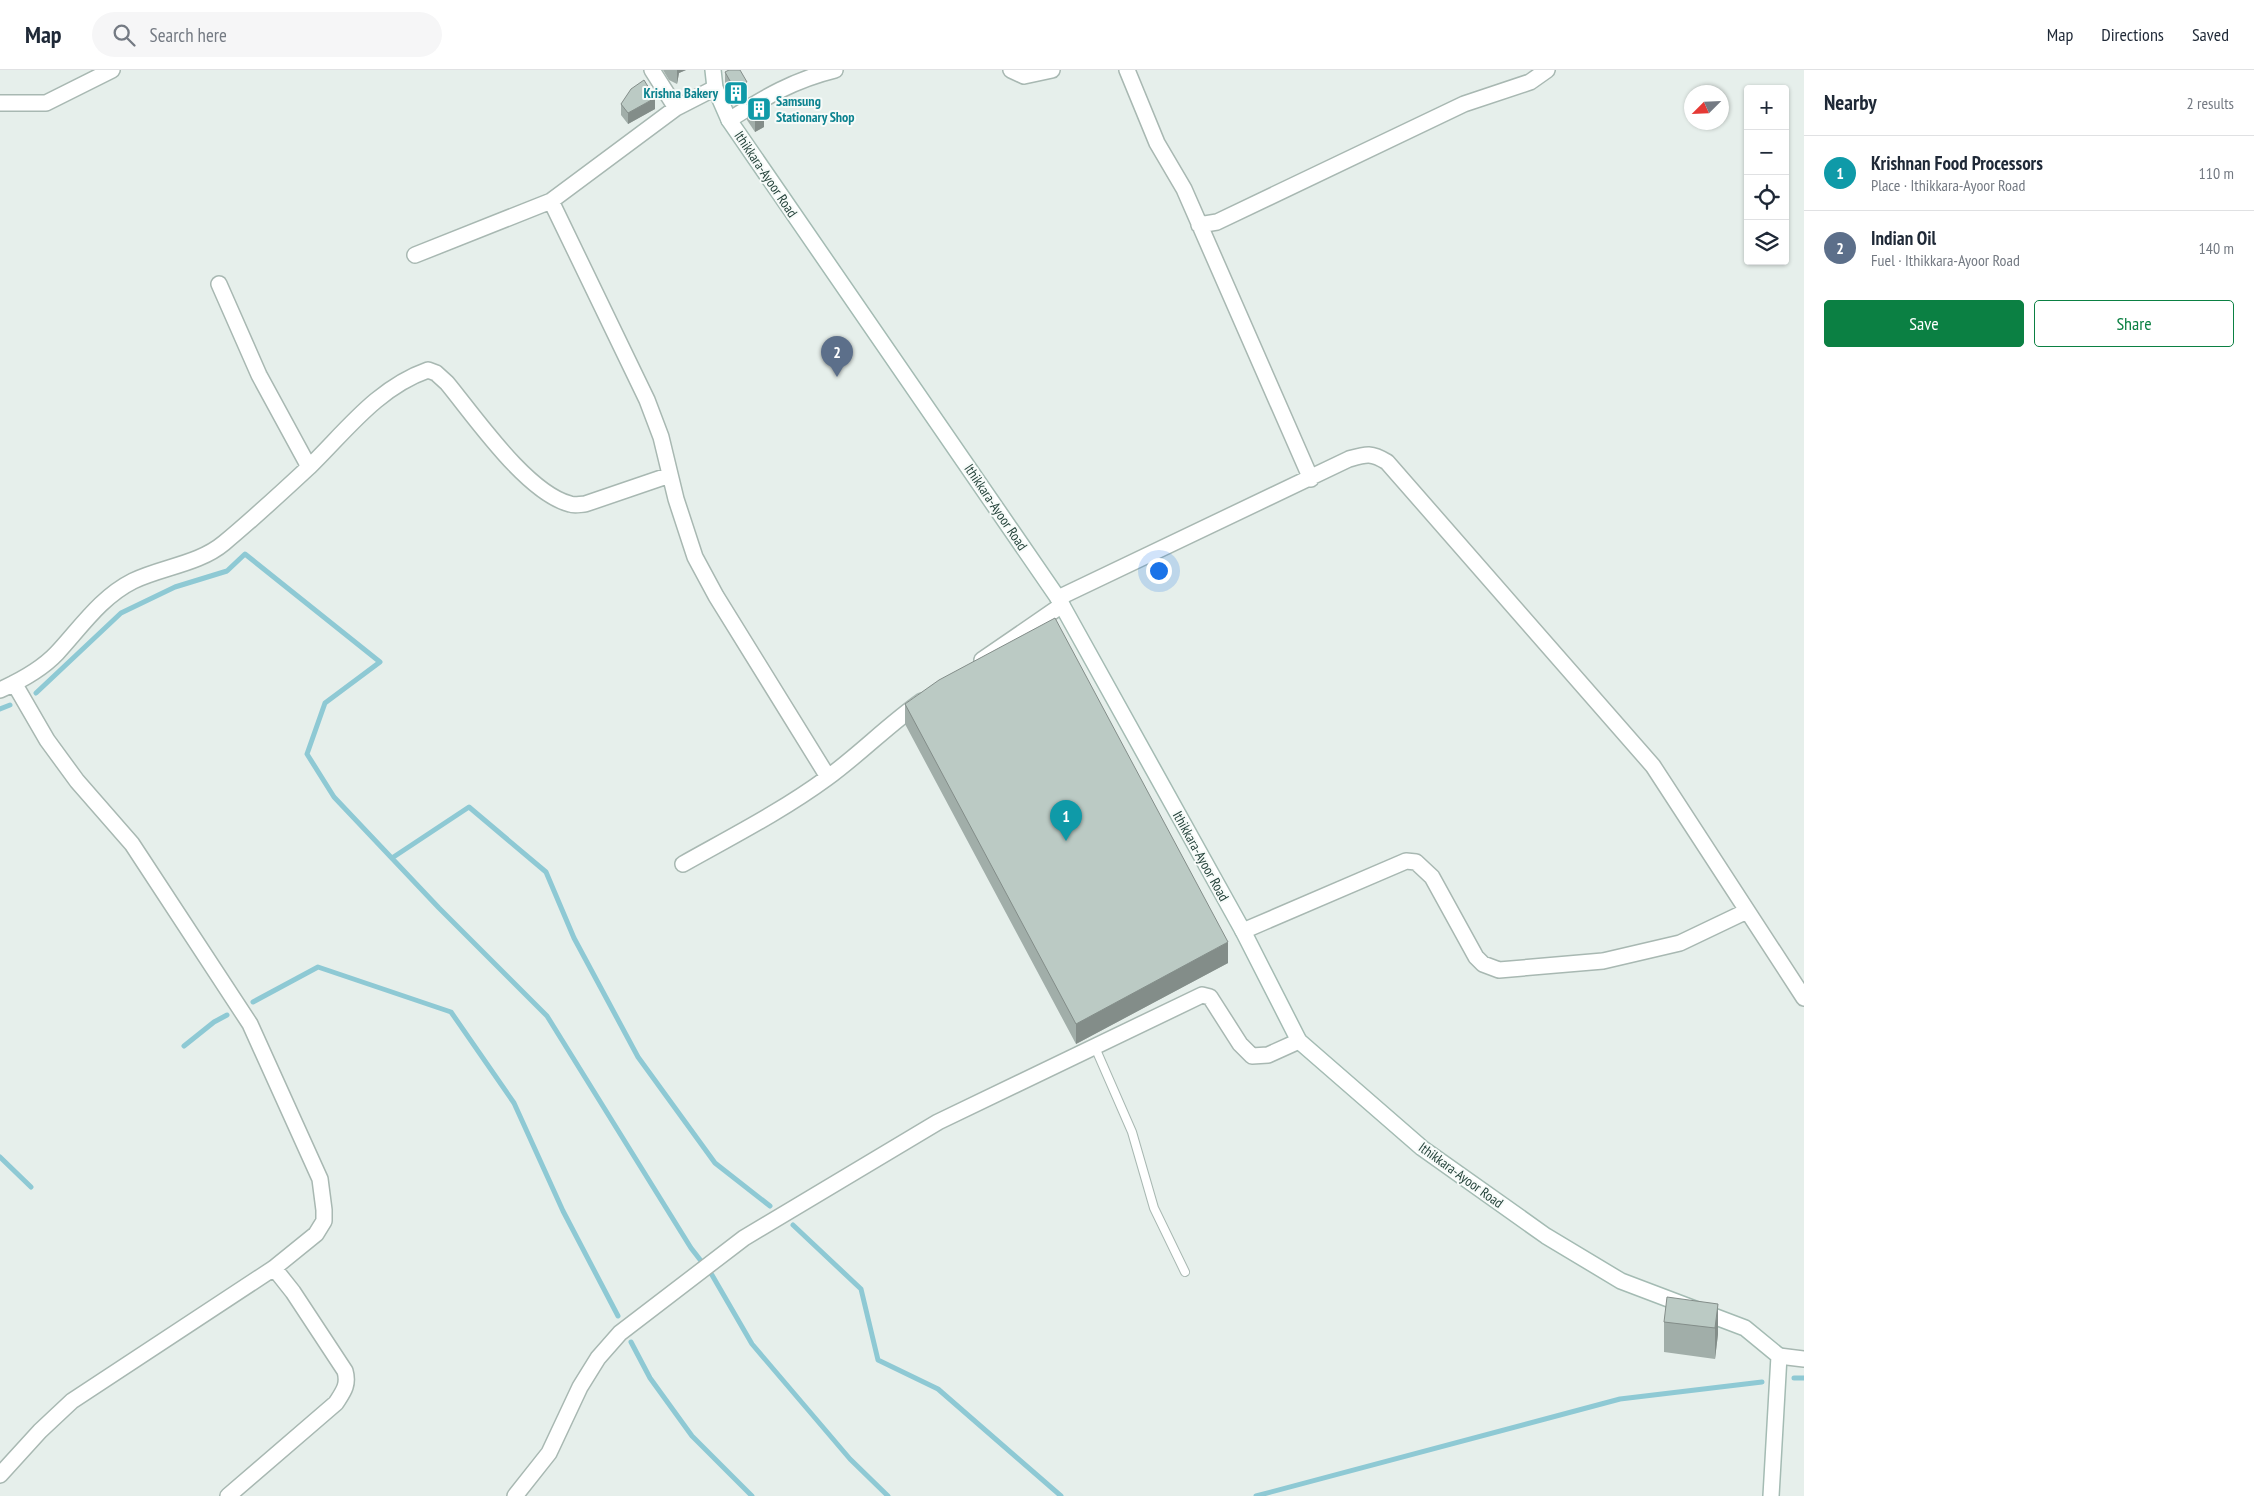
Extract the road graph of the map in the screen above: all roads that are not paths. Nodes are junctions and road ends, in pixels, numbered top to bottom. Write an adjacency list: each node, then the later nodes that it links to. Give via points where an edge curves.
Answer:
1 (112, 70): 10 (street, via 46,103)
2 (652, 70): 11 (street)
3 (712, 70): 9 (street, Ithikkara-Ayoor Road)
4 (835, 70): 12 (street, via 776,90)
5 (1011, 70): 6 (street, via 1024,76)
6 (1052, 70)
7 (1127, 70): 14 (street, via 1157,143 1184,189)
8 (1546, 70): 14 (street, via 1530,82 1464,104 1217,222)
9 (715, 88): 11 (street); 12 (street, Ithikkara-Ayoor Road)
10 (0, 103)
11 (676, 108): 13 (street)
12 (729, 120): 20 (street, Ithikkara-Ayoor Road)
13 (550, 201): 15 (street); 18 (street, via 647,400 661,437)
14 (1199, 224): 19 (street)
15 (415, 256)
16 (219, 284): 17 (street, via 259,375)
17 (309, 467): 18 (street, via 367,407 390,389 428,370 447,383 523,473 560,501 571,505 585,504); 23 (street, via 222,544 203,555 133,581 106,600 81,623 56,654)
18 (670, 475): 25 (street, via 695,557)
19 (1311, 479): 20 (street); 27 (street, via 1364,454 1376,455 1387,462 1654,766)
20 (1060, 602): 21 (street); 28 (street, Ithikkara-Ayoor Road)
21 (966, 671)
22 (0, 673): 23 (street)
23 (7, 687): 32 (street, via 77,781 132,844 250,1024 320,1179 323,1196 324,1221 316,1234)
24 (934, 693): 25 (street, via 895,720)
25 (828, 777): 26 (street, via 794,801)
26 (682, 864)
27 (1747, 911): 28 (street, via 1680,943 1639,954 1550,967 1499,970 1483,964 1476,957 1432,877 1416,862 1406,861); 29 (street)
28 (1243, 931): 30 (street, Ithikkara-Ayoor Road)
29 (1804, 998)
30 (1299, 1041): 31 (street, via 1268,1055 1252,1056 1240,1044 1210,997 1202,995); 34 (street, Ithikkara-Ayoor Road, via 1422,1148 1546,1236 1621,1281 1745,1328)
31 (1094, 1046): 33 (lane, via 1132,1132 1154,1208); 38 (street, via 938,1122 744,1238 620,1333 598,1358 580,1388 549,1453)
32 (274, 1268): 36 (street, via 72,1401); 37 (street, via 304,1308 348,1380 336,1403)
33 (1185, 1272)
34 (1778, 1356): 35 (street); 39 (street)
35 (1804, 1359)
36 (0, 1475)
37 (228, 1496)
38 (515, 1496)
39 (1771, 1496)

